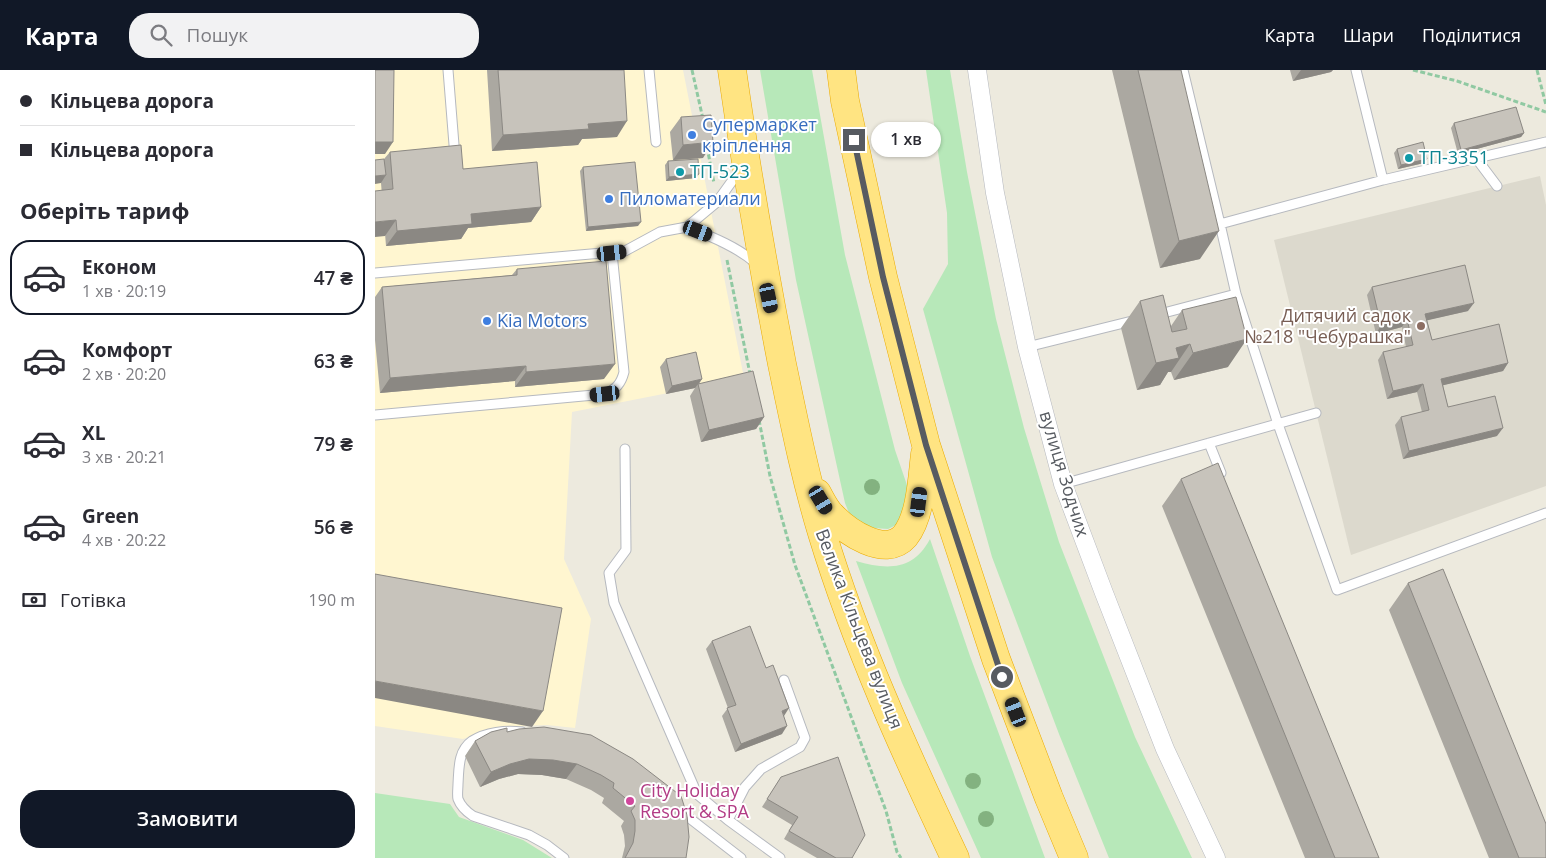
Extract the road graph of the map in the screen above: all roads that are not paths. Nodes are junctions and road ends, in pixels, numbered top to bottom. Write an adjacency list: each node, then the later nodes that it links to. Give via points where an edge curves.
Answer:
1 (448, 70): 12 (lane)
2 (649, 70): 8 (lane)
3 (732, 70): 11 (highway, Велика Кільцева вулиця)
4 (841, 70): 28 (highway, via 883,277)
5 (977, 70): 23 (street, вулиця Зодчих, via 995,193)
6 (1183, 70): 15 (lane)
7 (1356, 70): 13 (lane)
8 (656, 142)
9 (1546, 142): 10 (lane)
10 (1476, 158): 13 (lane); 14 (lane)
11 (745, 161): 16 (lane, via 717,202); 18 (highway, Велика Кільцева вулиця)
12 (456, 168)
13 (1383, 180): 15 (lane)
14 (1497, 186)
15 (1220, 224): 20 (lane)
16 (687, 226): 17 (lane, via 660,232 630,249); 18 (lane, via 723,241)
17 (612, 253): 19 (lane); 25 (lane, via 624,372 615,390 605,394)
18 (763, 269): 30 (highway, Велика Кільцева вулиця)
19 (375, 273)
20 (1236, 294): 21 (lane); 26 (lane)
21 (1151, 316)
22 (1141, 318): 23 (lane)
23 (1027, 347): 32 (street, вулиця Зодчих)
24 (1317, 413): 26 (lane)
25 (375, 415)
26 (1279, 424): 27 (lane); 33 (lane, via 1337,590)
27 (1209, 444): 31 (lane); 32 (lane)
28 (926, 445): 30 (highway, via 919,502 912,523 905,536 887,545 859,537 842,525 830,514); 42 (highway, via 996,660)
29 (625, 449): 37 (lane, via 626,550 609,573 614,603 697,794)
30 (804, 472): 38 (highway, Велика Кільцева вулиця, via 845,604)
31 (1224, 480)
32 (1063, 484): 43 (street, вулиця Зодчих, via 1165,749)
33 (1546, 513)
34 (784, 680): 37 (lane, via 805,738 800,747 761,769 745,788)
35 (531, 732): 39 (lane, via 488,734 472,741 460,760 457,798 473,816 529,835)
36 (673, 805): 40 (lane)
37 (729, 820): 41 (lane)
38 (952, 857)
39 (564, 858)
40 (741, 858)
41 (780, 858)
42 (1074, 858)
43 (1215, 858)

